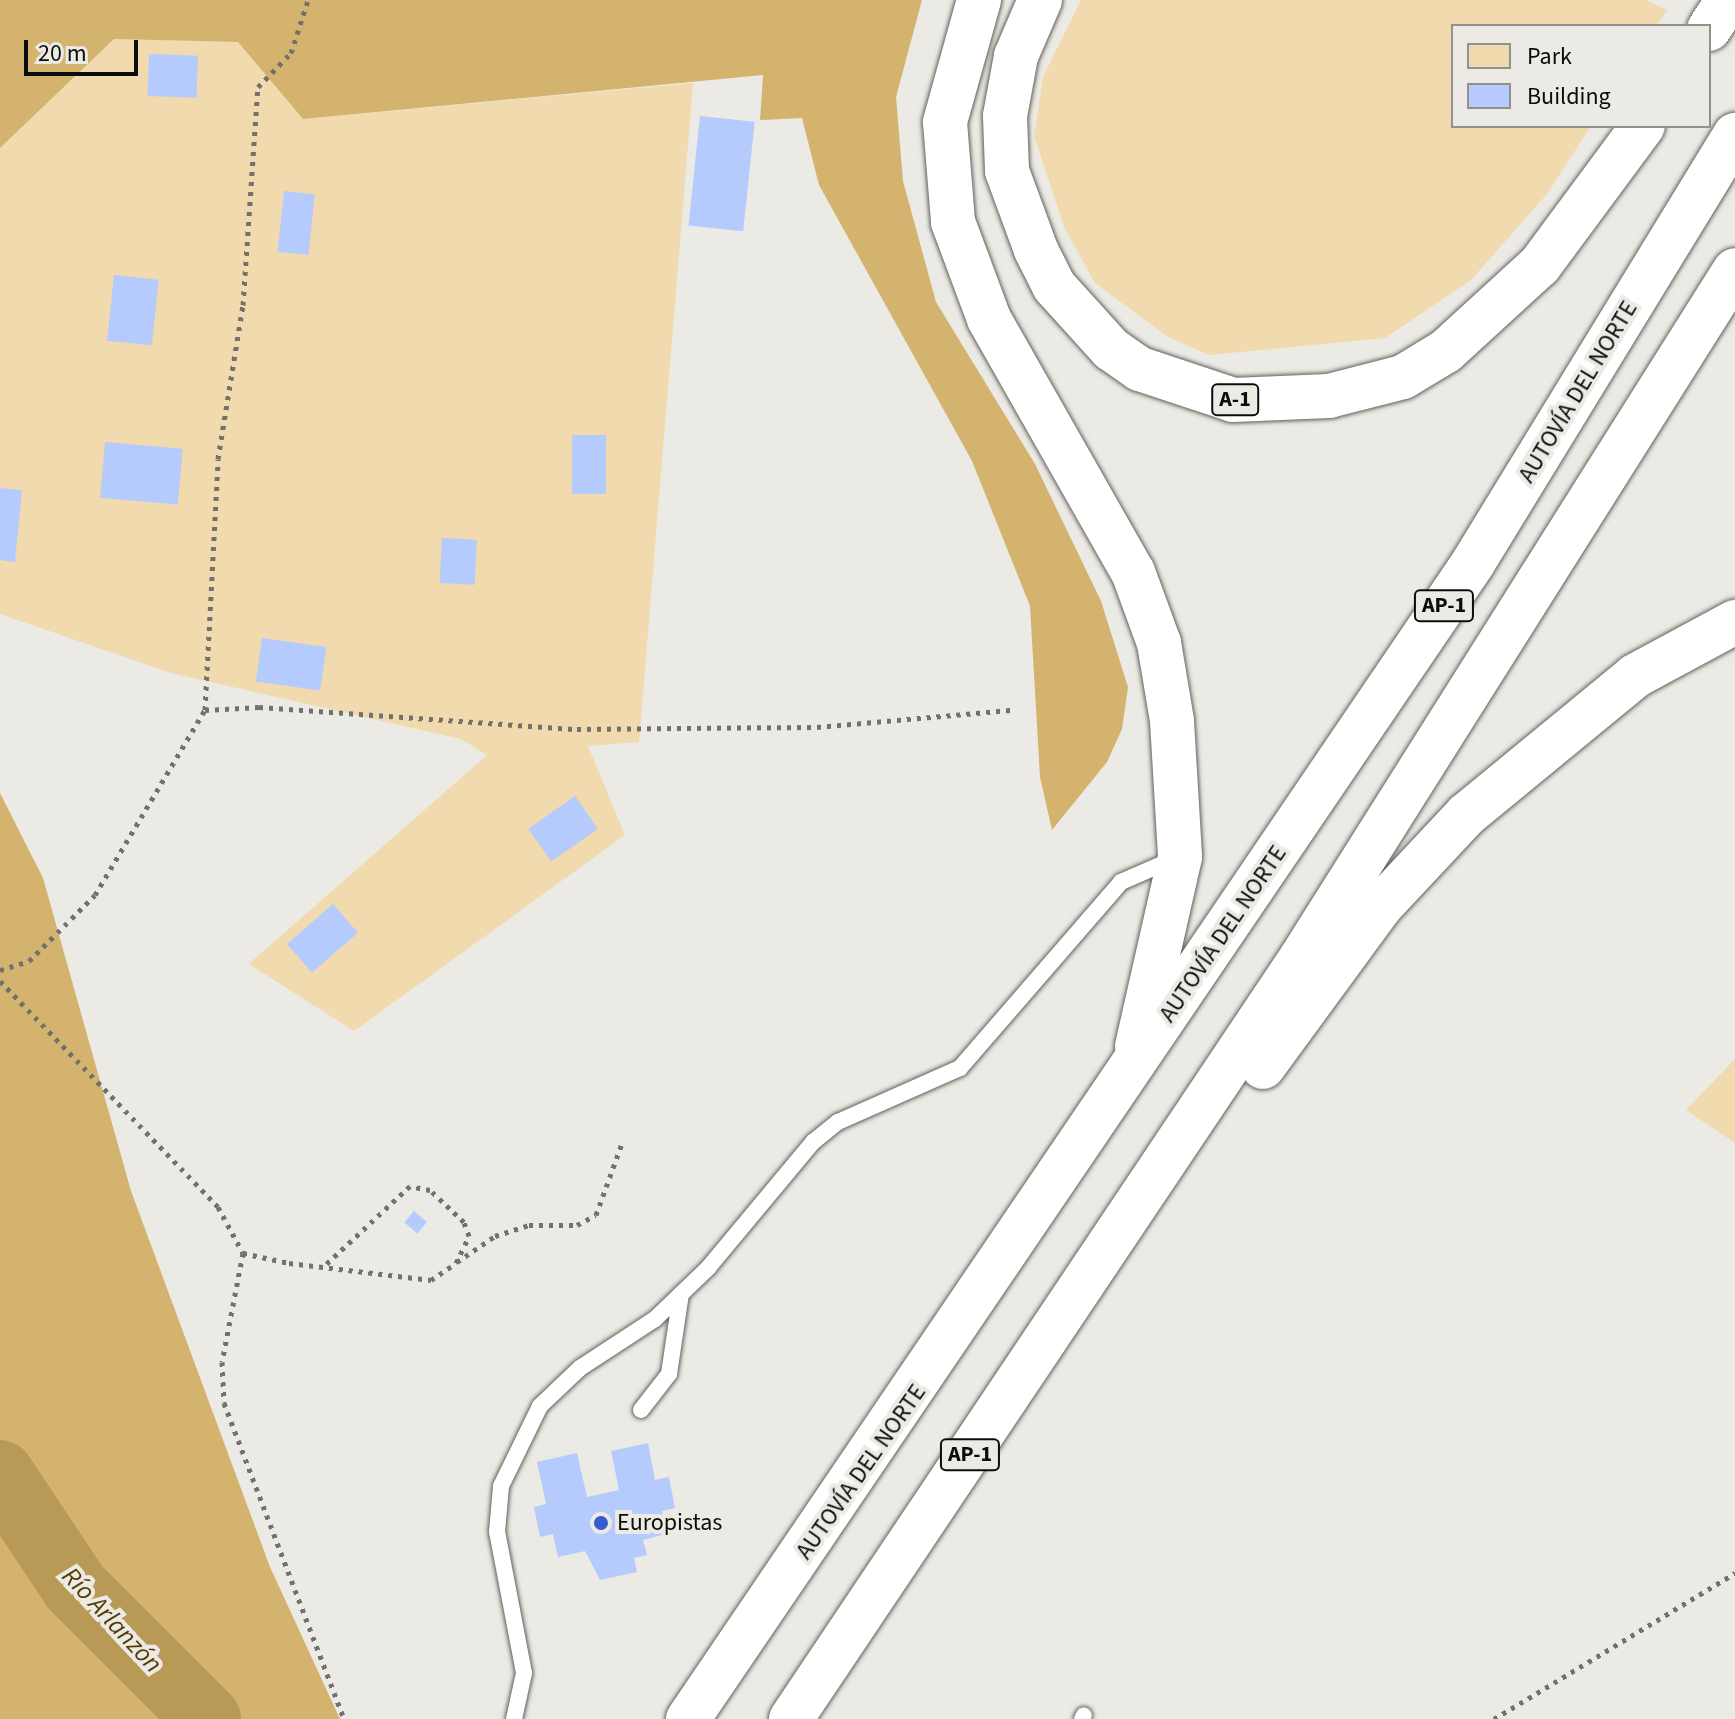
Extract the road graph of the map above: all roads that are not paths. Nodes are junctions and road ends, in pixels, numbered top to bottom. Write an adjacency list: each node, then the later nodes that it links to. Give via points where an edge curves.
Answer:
1 (979, 0): 9 (highway, via 951,84 946,189 974,289 1105,515 1145,603 1172,721)
2 (1040, 0): 5 (highway, A-1, via 1016,56 1005,116 1007,171 1036,250 1073,310 1111,349 1140,369 1233,400 1329,396 1403,377 1446,351 1540,265)
3 (1728, 0): 4 (highway)
4 (1711, 26)
5 (1642, 128)
6 (1735, 135): 10 (highway, AUTOVÍA DEL NORTE / AP-1, via 1473,563)
7 (1735, 270): 11 (highway, AP-1)
8 (1735, 622): 11 (highway, via 1635,676 1466,815 1380,907 1209,1141)
9 (1180, 857): 10 (highway, via 1161,964 1141,1005); 12 (lane, via 1121,882 960,1068 838,1122 813,1142)
10 (1136, 1064): 15 (highway, AUTOVÍA DEL NORTE / AP-1)
11 (1148, 1191): 16 (highway, AP-1)
12 (681, 1294): 13 (lane, via 669,1374); 14 (lane, via 540,1406 512,1457 497,1532 524,1673)
13 (641, 1410)
14 (514, 1719)
15 (688, 1719)
16 (791, 1719)

